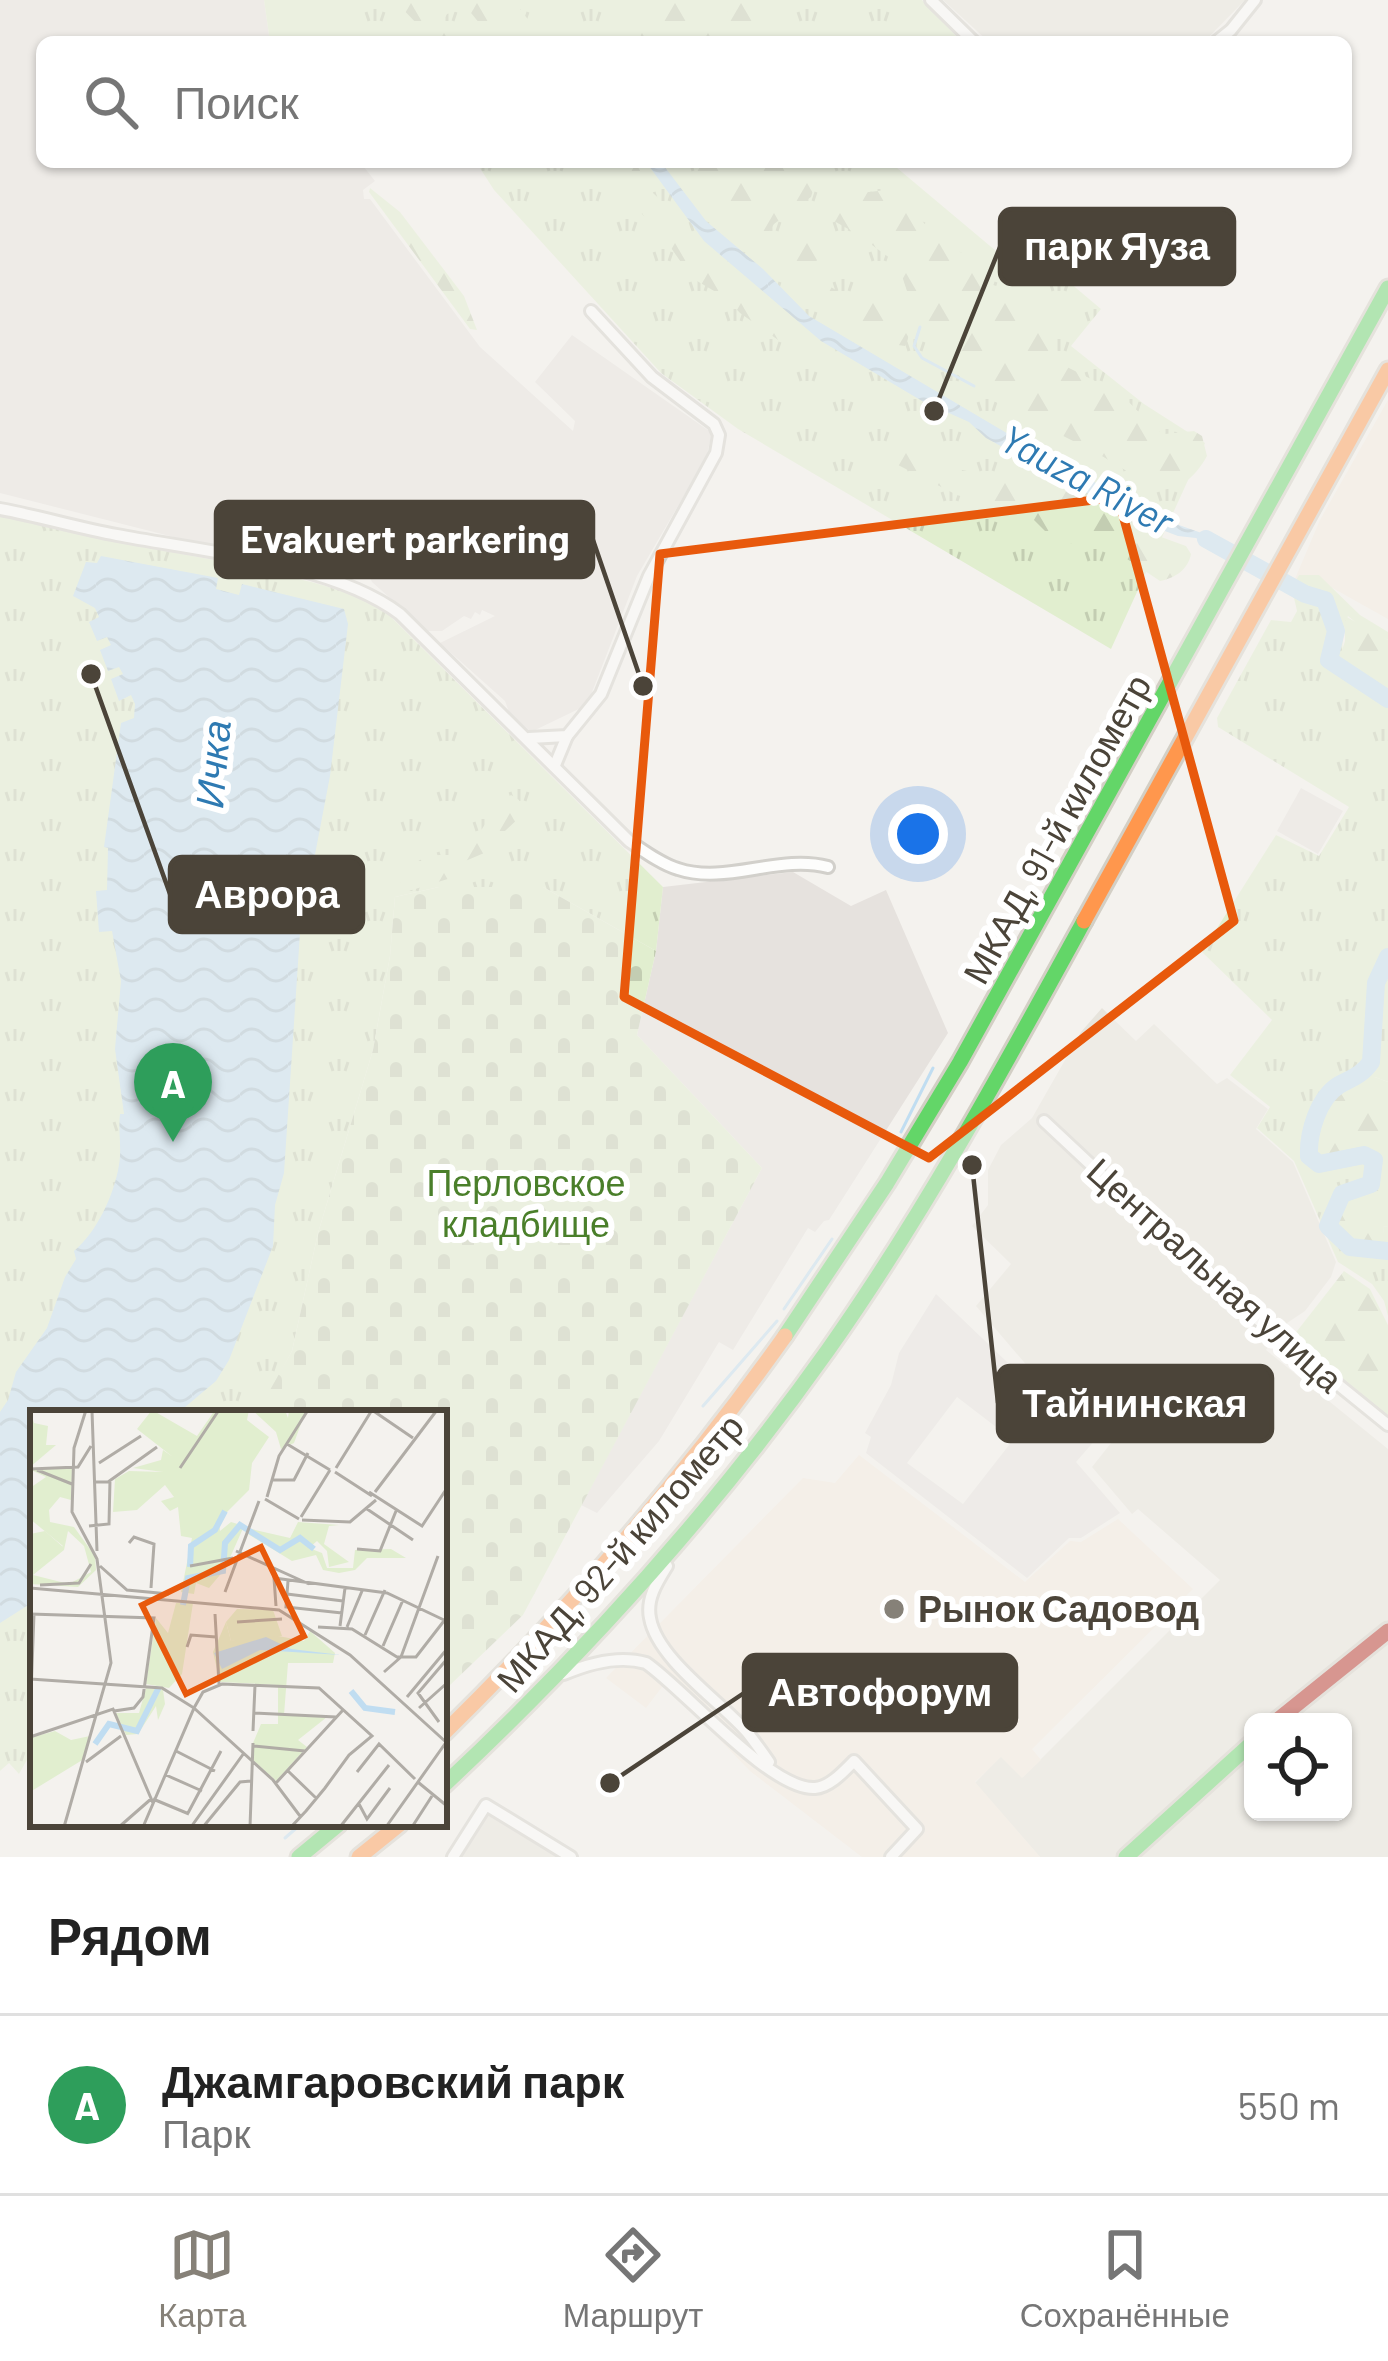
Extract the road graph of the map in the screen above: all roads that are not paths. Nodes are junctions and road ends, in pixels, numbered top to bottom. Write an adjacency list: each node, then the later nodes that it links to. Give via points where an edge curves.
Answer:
1 (931, 0): 3 (street)
2 (1255, 0): 4 (street)
3 (968, 36)
4 (1224, 36)
5 (1388, 287): 16 (main road, МКАД, 91-й километр, via 1008,981 906,1157)
6 (591, 311): 11 (street, via 719,435 601,694)
7 (1388, 370): 9 (main road, МКАД, 91-й километр)
8 (1388, 382): 9 (main road)
9 (1366, 410): 17 (main road, МКАД, 91-й километр, via 951,1155)
10 (0, 509): 12 (street, via 359,588 400,614)
11 (567, 736): 12 (street); 13 (street)
12 (529, 738): 13 (street)
13 (555, 765): 14 (street, via 629,841 678,869)
14 (828, 867)
15 (1044, 1121): 18 (street, Центральная улица, via 1246,1310)
16 (755, 1384): 23 (main road, МКАД, 92-й километр, via 578,1601)
17 (786, 1407): 19 (main road, МКАД, 92-й километр)
18 (1388, 1425)
19 (694, 1526): 21 (main road, МКАД, 92-й километр); 25 (street, via 658,1580 649,1617 664,1648)
20 (1388, 1631): 22 (main road)
21 (556, 1677): 25 (street, via 596,1662 646,1663); 26 (main road, МКАД, 92-й километр)
22 (1286, 1713)
23 (447, 1730)
24 (1244, 1750): 34 (main road)
25 (775, 1770): 33 (street, via 814,1788 854,1761 917,1829)
26 (447, 1782)
27 (336, 1827): 29 (main road)
28 (396, 1827): 30 (main road)
29 (299, 1857)
30 (359, 1857)
31 (453, 1857): 32 (street, via 486,1804)
32 (571, 1857)
33 (891, 1857)
34 (1126, 1857)

